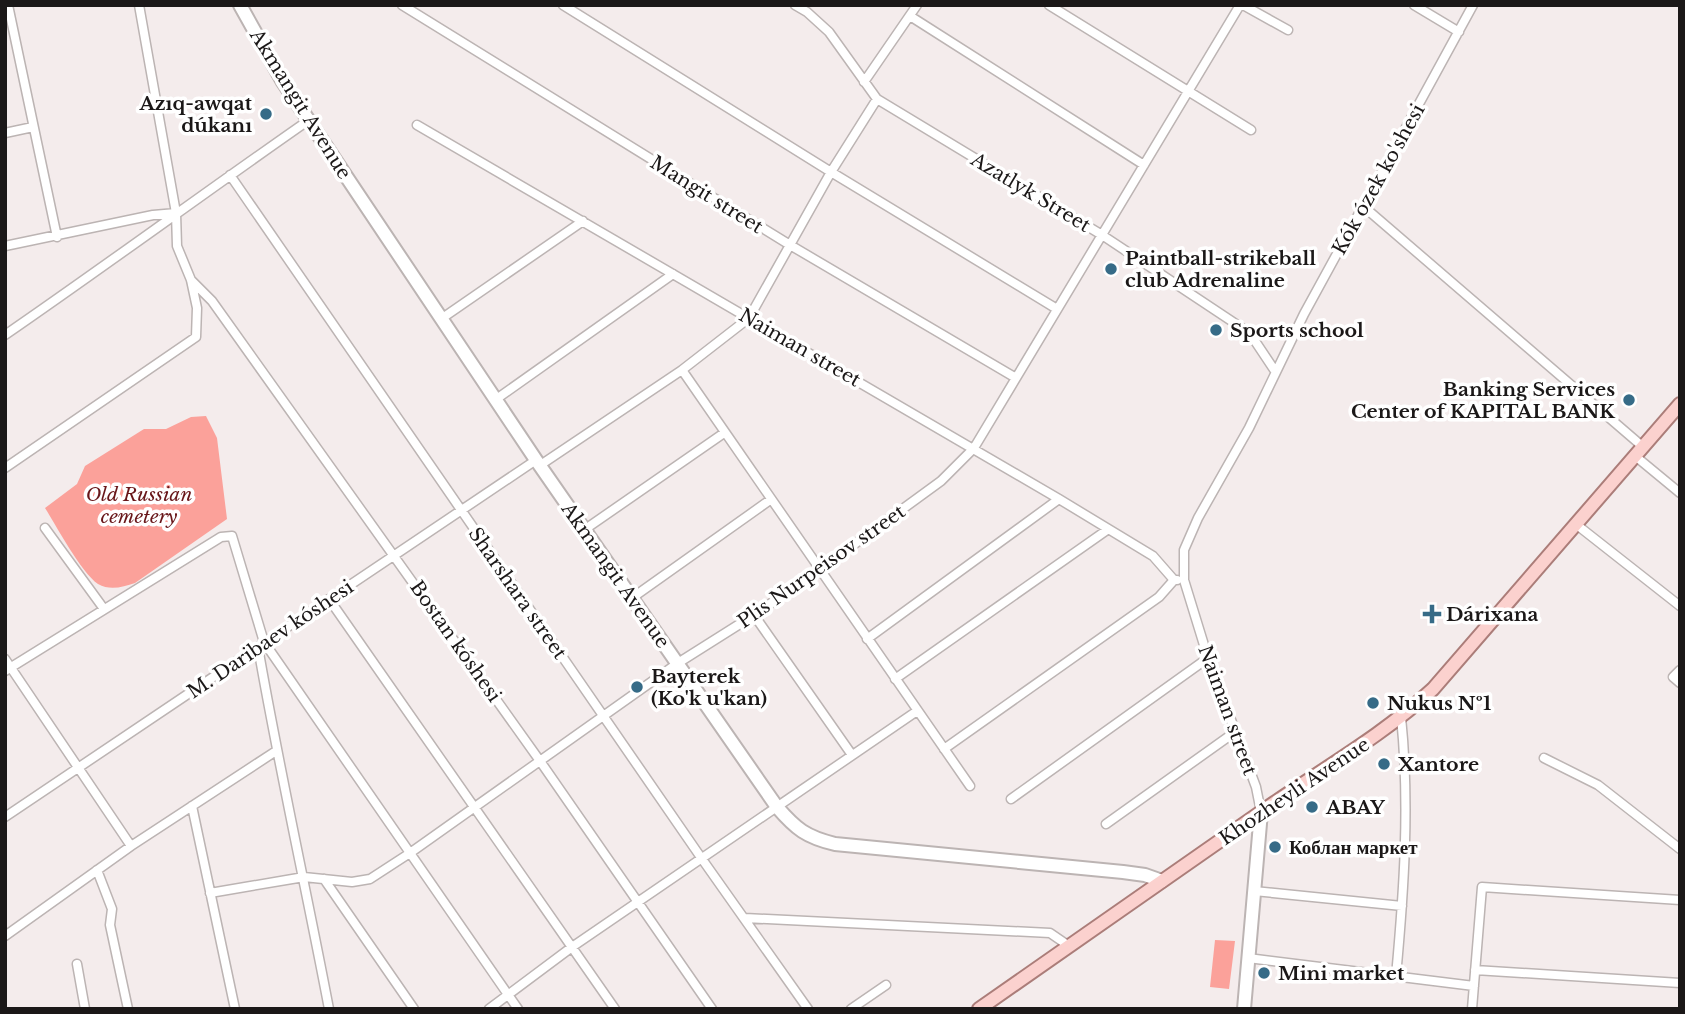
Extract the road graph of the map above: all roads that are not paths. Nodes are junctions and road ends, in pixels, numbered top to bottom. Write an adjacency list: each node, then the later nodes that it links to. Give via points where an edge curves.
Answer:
1 (8, 5): 13 (street)
2 (139, 5): 28 (street)
3 (240, 5): 19 (street, Akmangit Avenue)
4 (401, 5): 32 (street, Mangit street)
5 (562, 5): 25 (street)
6 (795, 5): 16 (street, Azatlyk Street, via 829,32)
7 (917, 5): 12 (street)
8 (1049, 5): 17 (street)
9 (1241, 5): 14 (street); 17 (street, Plis Nurpeisov street)
10 (1414, 5): 15 (street)
11 (1473, 5): 15 (street, Kók ózek ko'shesi)
12 (910, 16): 16 (street); 24 (street)
13 (8, 20): 21 (street)
14 (1288, 30)
15 (1459, 32): 27 (street, Kók ózek ko'shesi)
16 (864, 82): 18 (street, Azatlyk Street)
17 (1186, 92): 22 (street); 24 (street, Plis Nurpeisov street)
18 (877, 100): 25 (street, M. Daribaev kóshesi); 30 (street, Azatlyk Street)
19 (309, 120): 26 (street); 38 (street, Akmangit Avenue)
20 (417, 125): 29 (street, Naiman street)
21 (33, 127): 23 (street); 31 (street)
22 (1251, 130)
23 (5, 133)
24 (1144, 165): 30 (street, Plis Nurpeisov street)
25 (831, 172): 32 (street, M. Daribaev kóshesi); 36 (street)
26 (230, 175): 28 (street); 53 (street, Sharshara street)
27 (1363, 206): 41 (street, Kók ózek ko'shesi); 47 (street)
28 (176, 213): 31 (street); 35 (street, via 177,246); 39 (street)
29 (583, 221): 34 (street, Naiman street); 38 (street)
30 (1102, 235): 36 (street, Plis Nurpeisov street); 41 (street, Azatlyk Street, via 1245,330)
31 (57, 237): 33 (street)
32 (790, 245): 37 (street, M. Daribaev kóshesi); 42 (street, Mangit street)
33 (5, 246)
34 (673, 274): 37 (street, Naiman street); 43 (street)
35 (191, 280): 49 (street, via 197,308 196,337); 58 (street, Bostan kóshesi, via 212,301)
36 (1057, 309): 42 (street, Plis Nurpeisov street)
37 (748, 318): 40 (street, M. Daribaev kóshesi); 46 (street, Naiman street)
38 (441, 319): 43 (street, Akmangit Avenue)
39 (5, 335)
40 (682, 370): 45 (street); 48 (street, M. Daribaev kóshesi)
41 (1275, 371): 60 (street, Kók ózek ko'shesi, via 1191,533)
42 (1016, 378): 46 (street, Plis Nurpeisov street)
43 (495, 400): 48 (street, Akmangit Avenue)
44 (1680, 404): 47 (main road, Khozheyli Avenue)
45 (724, 433): 52 (street); 56 (street)
46 (974, 448): 51 (street, Naiman street); 59 (street, Plis Nurpeisov street, via 941,481)
47 (1638, 451): 50 (street); 54 (main road, Khozheyli Avenue)
48 (537, 463): 53 (street, M. Daribaev kóshesi); 56 (street, Akmangit Avenue)
49 (5, 468)
50 (1680, 493)
51 (1059, 499): 57 (street, Naiman street); 66 (street)
52 (770, 500): 59 (street); 61 (street)
53 (461, 510): 58 (street, M. Daribaev kóshesi); 76 (street, Sharshara street)
54 (1577, 525): 63 (street); 77 (main road, Khozheyli Avenue, via 1433,689)
55 (45, 528): 64 (street)
56 (584, 530): 61 (street, Akmangit Avenue)
57 (1107, 530): 60 (street, Naiman street, via 1153,556); 73 (street)
58 (394, 555): 62 (street, M. Daribaev kóshesi); 83 (street, Bostan kóshesi)
59 (819, 570): 65 (street, Plis Nurpeisov street); 66 (street)
60 (1179, 580): 69 (street, Naiman street); 79 (street)
61 (632, 598): 70 (street, Akmangit Avenue)
62 (329, 599): 67 (street, M. Daribaev kóshesi); 89 (street)
63 (1680, 606)
64 (104, 609): 67 (street, via 221,537 232,536); 71 (street)
65 (754, 615): 70 (street, Plis Nurpeisov street); 81 (street)
66 (867, 639): 73 (street)
67 (261, 645): 80 (street); 84 (street, M. Daribaev kóshesi); 95 (street)
68 (5, 659): 71 (street)
69 (1208, 659): 78 (street, Naiman street); 86 (street)
70 (678, 663): 76 (street, Plis Nurpeisov street); 88 (street, Akmangit Avenue)
71 (8, 669): 84 (street)
72 (1680, 670): 74 (street)
73 (895, 680): 75 (street)
74 (1676, 680)
75 (917, 711): 79 (street); 81 (street)
76 (604, 717): 83 (street, Plis Nurpeisov street); 96 (street, Sharshara street)
77 (1401, 717): 90 (main road, Khozheyli Avenue); 105 (street, via 1406,784)
78 (1235, 732): 90 (street, Naiman street); 92 (street)
79 (944, 750): 85 (street)
80 (276, 751): 87 (street); 98 (street)
81 (852, 755): 88 (street)
82 (1544, 758): 94 (street, via 1598,785)
83 (540, 761): 89 (street, Plis Nurpeisov street); 104 (street, Bostan kóshesi)
84 (78, 769): 91 (street, M. Daribaev kóshesi); 93 (street)
85 (970, 786)
86 (1012, 799)
87 (192, 806): 93 (street); 102 (street)
88 (777, 807): 96 (street); 100 (street, Akmangit Avenue, via 794,828 835,844 1123,872)
89 (474, 808): 95 (street, Plis Nurpeisov street); 109 (street)
90 (1261, 811): 100 (main road, Khozheyli Avenue); 101 (street, Naiman street)
91 (5, 817)
92 (1106, 824)
93 (131, 846): 97 (street)
94 (1680, 849)
95 (410, 853): 99 (street, Plis Nurpeisov street, via 370,879); 117 (street)
96 (702, 859): 104 (street); 106 (street, Sharshara street)
97 (97, 870): 107 (street); 119 (street, via 112,909 110,925)
98 (304, 877): 99 (street, Plis Nurpeisov street); 102 (street, Plis Nurpeisov street); 121 (street)
99 (324, 879): 122 (street)
100 (1162, 881): 108 (main road, Khozheyli Avenue)
101 (1254, 891): 105 (street); 110 (street, Naiman street)
102 (211, 893): 120 (street)
103 (1680, 900): 112 (street, via 1482,887)
104 (638, 902): 109 (street); 126 (street, Bostan kóshesi)
105 (1402, 906): 113 (street)
106 (746, 918): 108 (street, via 1049,933); 127 (street, Sharshara street)
107 (5, 936)
108 (1069, 946): 129 (main road, Khozheyli Avenue)
109 (572, 947): 117 (street); 125 (street)
110 (1248, 958): 113 (street); 130 (street, Naiman street)
111 (77, 964): 118 (street)
112 (1475, 970): 114 (street); 116 (street)
113 (1395, 976): 116 (street)
114 (1680, 983)
115 (886, 985): 128 (street)
116 (1474, 986): 131 (street)
117 (509, 995): 123 (street); 124 (street)
118 (85, 1009)
119 (128, 1009)
120 (235, 1009)
121 (329, 1009)
122 (414, 1009)
123 (489, 1009)
124 (518, 1009)
125 (615, 1009)
126 (712, 1009)
127 (808, 1009)
128 (851, 1009)
129 (979, 1009)
130 (1244, 1009)
131 (1472, 1009)

